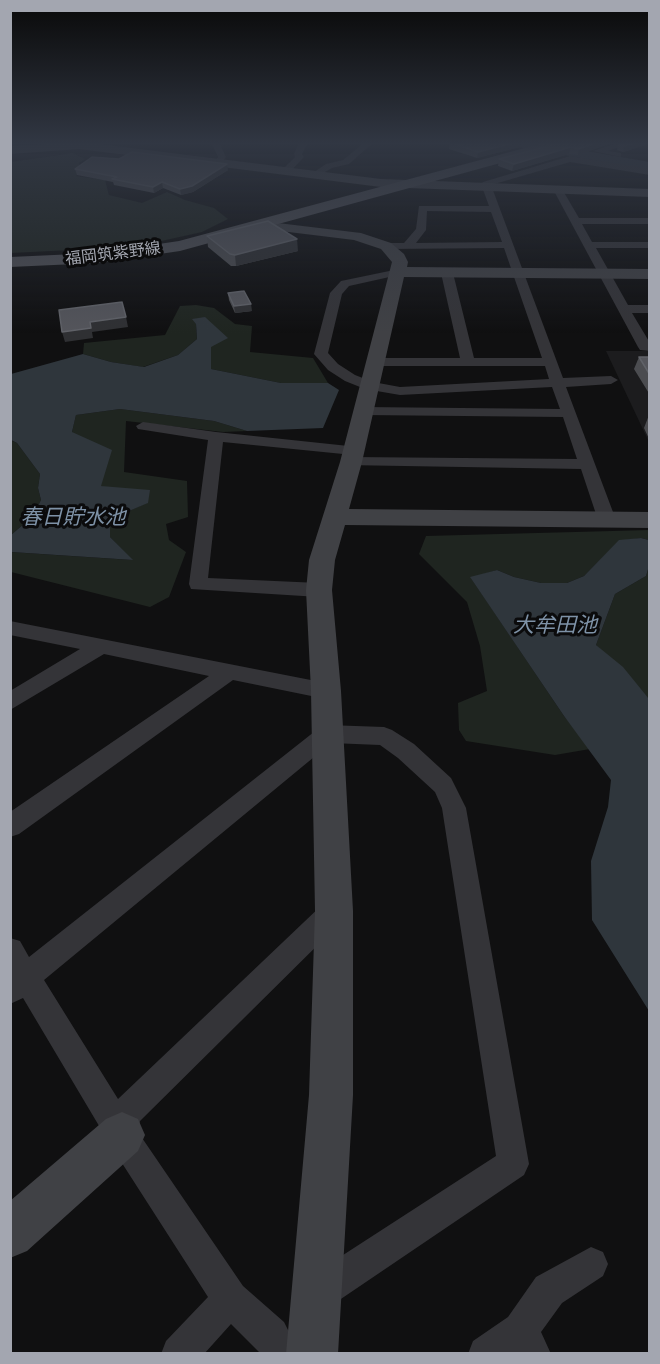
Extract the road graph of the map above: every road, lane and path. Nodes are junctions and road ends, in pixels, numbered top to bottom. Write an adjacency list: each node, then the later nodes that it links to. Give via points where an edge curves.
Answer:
1 (315, 206): 14 (main road, 福岡筑紫野線, via 167,244)
2 (326, 206): 9 (main road, 福岡筑紫野線)
3 (494, 206): 6 (street)
4 (568, 206): 7 (street)
5 (422, 208): 6 (street); 13 (street, via 422,230)
6 (495, 209): 10 (street)
7 (576, 221): 8 (street); 11 (street)
8 (650, 221)
9 (261, 225): 13 (street, via 356,236); 14 (main road, 福岡筑紫野線, via 132,254 77,260)
10 (508, 245): 13 (street); 16 (street)
11 (589, 245): 12 (street); 17 (street)
12 (650, 245)
13 (398, 254): 15 (street); 26 (street); 26 (street, via 340,286 323,341 321,354 333,367)
14 (10, 260)
15 (447, 273): 16 (street); 22 (street)
16 (518, 273): 17 (street); 23 (street)
17 (605, 274): 18 (street); 19 (street)
18 (650, 274)
19 (624, 309): 20 (street); 21 (street, via 645,347)
20 (650, 309)
21 (650, 347)
22 (468, 362): 23 (street); 26 (street)
23 (550, 362): 25 (street)
24 (611, 380): 25 (street)
25 (557, 382): 26 (street, via 400,391); 27 (street)
26 (369, 387): 27 (street); 30 (street)
27 (568, 413): 31 (street)
28 (143, 426): 29 (street)
29 (216, 437): 30 (street); 35 (street, via 198,584)
30 (352, 456): 31 (street); 32 (street)
31 (587, 464): 33 (street)
32 (336, 517): 33 (street); 35 (street, via 322,560)
33 (607, 520): 34 (street)
34 (650, 520)
35 (319, 590): 39 (street)
36 (10, 628): 37 (street)
37 (101, 646): 38 (street); 40 (street)
38 (231, 671): 39 (street); 42 (street)
39 (326, 691): 41 (street)
40 (10, 702)
41 (327, 734): 43 (street); 45 (street); 49 (street, via 384,736 443,785 454,807 513,1164)
42 (10, 826)
43 (334, 911): 46 (street, via 126,1113); 49 (street, via 332,1095)
44 (10, 951): 45 (street)
45 (19, 983): 46 (street)
46 (122, 1135): 47 (street); 50 (street)
47 (10, 1234)
48 (591, 1264): 51 (street, via 549,1290)
49 (317, 1293): 54 (street)
50 (230, 1299): 52 (street); 53 (street, via 272,1335)
51 (527, 1342): 55 (street)
52 (179, 1353)
53 (282, 1353)
54 (312, 1353)
55 (486, 1353)

